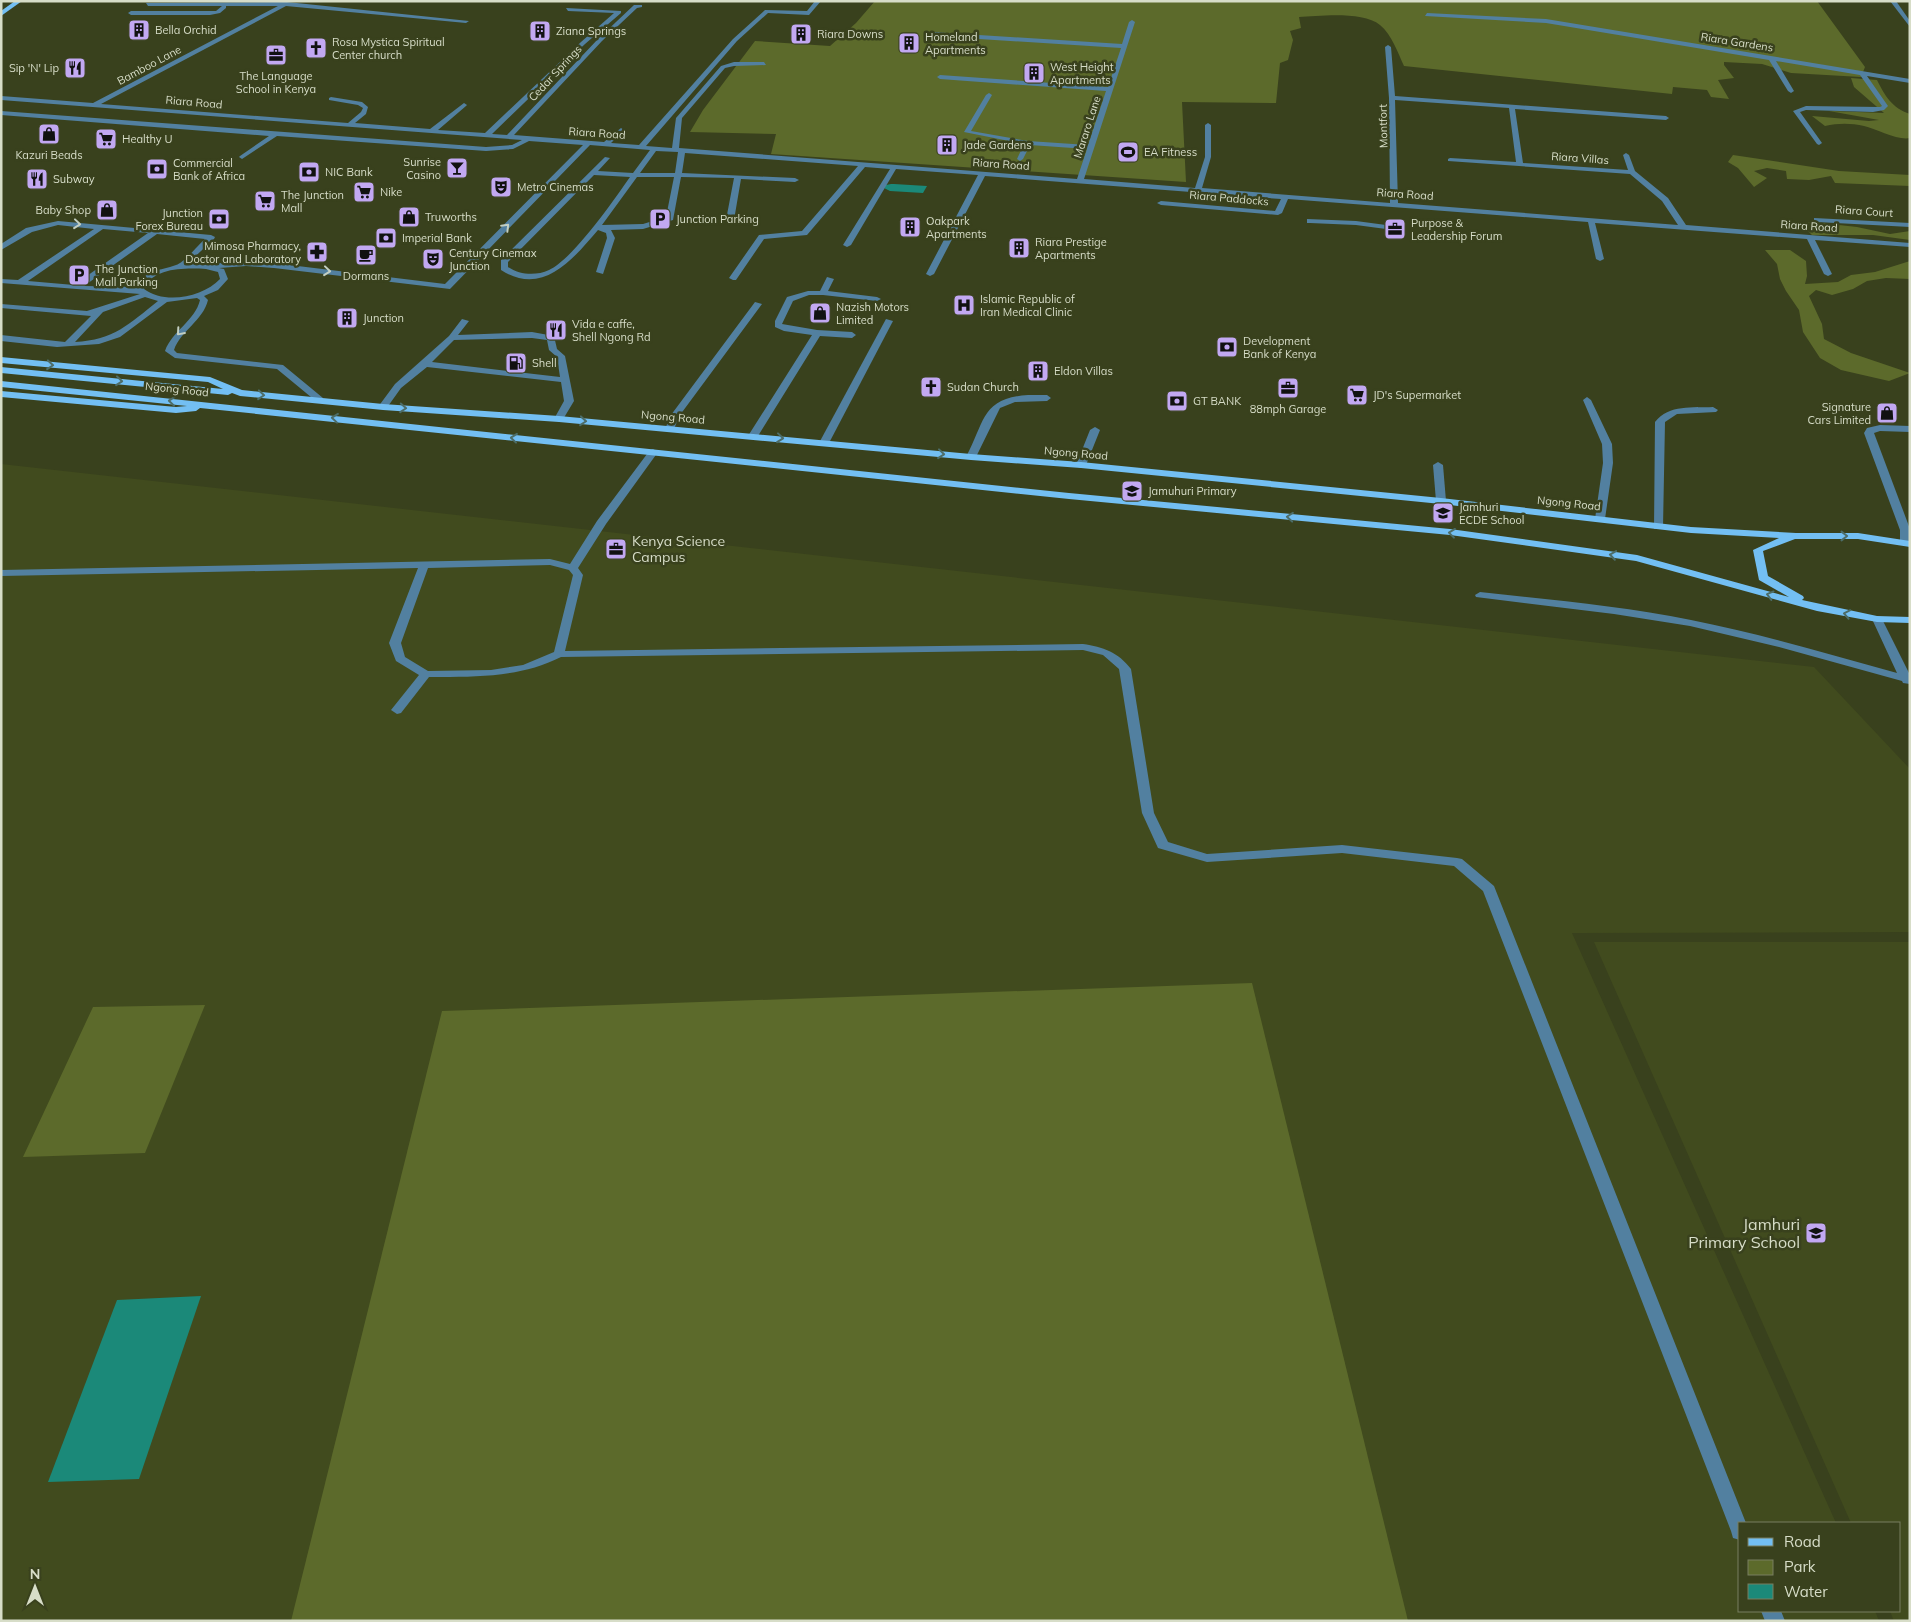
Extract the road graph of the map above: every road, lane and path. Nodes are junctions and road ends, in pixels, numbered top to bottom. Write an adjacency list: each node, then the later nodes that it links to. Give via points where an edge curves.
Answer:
1 (20, 1): 14 (main road)
2 (818, 1): 57 (street, via 809,13 767,10 735,40)
3 (1893, 1): 20 (street)
4 (288, 2): 6 (street); 11 (street); 36 (street, Bamboo Lane)
5 (148, 4): 6 (street)
6 (228, 4): 13 (street, via 218,12 210,13)
7 (624, 5): 12 (street)
8 (382, 6): 11 (street)
9 (640, 6): 15 (street, Cedar Springs)
10 (568, 9): 12 (street)
11 (373, 11): 18 (street)
12 (619, 12): 49 (street)
13 (131, 13)
14 (1, 14)
15 (627, 14): 16 (street); 50 (street, Cedar Springs)
16 (640, 15)
17 (1427, 15): 24 (street, Riara Gardens, via 1560,23)
18 (466, 21)
19 (1132, 22): 22 (street, Mararo Lane)
20 (1910, 24)
21 (932, 34): 22 (street)
22 (1124, 46): 29 (street, Mararo Lane)
23 (1388, 47): 33 (street, Montfort)
24 (1771, 58): 26 (street, Riara Gardens); 30 (street)
25 (764, 64): 59 (street, via 723,67 679,118 676,127)
26 (1863, 74): 28 (street, Riara Gardens); 53 (street, via 1885,106 1882,109 1806,108 1796,111)
27 (940, 77): 29 (street)
28 (1910, 81)
29 (1110, 88): 56 (street, Mararo Lane)
30 (1791, 91)
31 (989, 95): 52 (street, via 967,132)
32 (1, 98): 35 (street, Riara Road)
33 (1392, 98): 39 (street); 79 (street, Montfort)
34 (331, 99): 44 (street, via 360,103 366,108)
35 (21, 100): 36 (street, Riara Road); 41 (street, via 28,107)
36 (96, 104): 38 (street, Riara Road)
37 (464, 105): 47 (street)
38 (119, 108): 43 (street); 44 (street, Riara Road)
39 (1512, 108): 42 (street); 66 (street)
40 (1, 113): 41 (street)
41 (18, 114): 43 (street)
42 (1666, 118)
43 (97, 121): 48 (street)
44 (348, 126): 47 (street, Riara Road)
45 (1208, 126): 76 (street, via 1208,157)
46 (621, 130): 55 (street)
47 (431, 132): 49 (street, Riara Road)
48 (276, 134): 51 (street, via 486,149 513,147); 61 (street)
49 (486, 136): 50 (street, Riara Road)
50 (508, 138): 51 (street, Riara Road)
51 (529, 140): 54 (street, Riara Road)
52 (1028, 142): 56 (street); 63 (street)
53 (1819, 143)
54 (588, 144): 55 (street, Riara Road); 97 (street, one-way to 54, via 262,264 447,286)
55 (605, 146): 57 (street, Riara Road)
56 (1090, 147): 75 (street, Mararo Lane)
57 (640, 148): 58 (street, Riara Road)
58 (654, 149): 59 (street, Riara Road); 72 (street)
59 (679, 151): 65 (street, Riara Road); 71 (street)
60 (1626, 155): 68 (street)
61 (242, 157)
62 (607, 158): 69 (street)
63 (1020, 158)
64 (1450, 160): 66 (street, Riara Villas)
65 (862, 165): 67 (street, Riara Road); 101 (street, via 804,233 762,237)
66 (1520, 165): 68 (street, Riara Villas)
67 (894, 167): 70 (street, Riara Road); 92 (street)
68 (1632, 172): 89 (street, via 1665,200)
69 (592, 173): 72 (street); 87 (street, via 504,262 504,268 518,274 549,274 560,268)
70 (982, 174): 75 (street, Riara Road); 99 (street)
71 (679, 175): 72 (street); 73 (street); 87 (street, via 670,218 643,228)
72 (635, 176): 87 (street)
73 (738, 177): 74 (street); 81 (street)
74 (795, 180)
75 (1080, 181): 76 (street, Riara Road)
76 (1198, 190): 77 (street, Riara Road)
77 (1285, 197): 78 (street, Riara Paddocks, via 1278,213); 80 (street, Riara Road)
78 (1161, 203)
79 (1394, 205): 80 (street, Riara Road); 82 (street, Riara Road)
80 (1358, 213): 84 (street); 88 (street)
81 (730, 220)
82 (1590, 220): 89 (street, Riara Road); 95 (street)
83 (1817, 220): 85 (street, Riara Court)
84 (1310, 221)
85 (1910, 225)
86 (101, 227): 90 (street); 94 (street, one-way to 86, via 29,230 58,223); 104 (street)
87 (597, 227): 98 (street, via 609,232 611,238)
88 (1386, 227)
89 (1683, 227): 91 (street, Riara Road)
90 (155, 232): 96 (street, via 211,237); 105 (street)
91 (1810, 237): 93 (street, Riara Road); 100 (street)
92 (847, 245)
93 (1910, 245)
94 (1, 248)
95 (1600, 259)
96 (181, 266): 97 (street); 106 (street, via 151,276 140,284)
97 (209, 266): 108 (street, via 221,271 224,279 215,288)
98 (600, 272)
99 (930, 274)
100 (1828, 274)
101 (733, 278)
102 (830, 279): 107 (street)
103 (1, 280): 104 (street)
104 (21, 282): 105 (street)
105 (76, 288): 106 (street)
106 (142, 292): 109 (street); 113 (street)
107 (823, 293): 110 (street); 116 (street, via 808,293 790,299 778,321 778,325 784,328)
108 (198, 295): 109 (street); 129 (street, one-way to 129, via 204,300 204,307 178,334 169,351 175,355 280,367)
109 (165, 299): 120 (street, via 113,337 92,343)
110 (877, 299)
111 (758, 304): 135 (street, via 676,415)
112 (1, 306): 113 (street, via 88,314)
113 (102, 310): 120 (street)
114 (465, 321): 119 (street)
115 (889, 321): 139 (street)
116 (817, 333): 117 (street); 138 (street)
117 (852, 336)
118 (1, 338): 120 (street)
119 (452, 338): 122 (street); 124 (street, via 532,335 551,338 553,350 561,356)
120 (68, 344)
121 (1, 360): 126 (main road, Ngong Road, one-way to 126, via 210,380)
122 (425, 364): 124 (street); 132 (street, via 398,386)
123 (1, 370): 126 (main road, Ngong Road, one-way to 126)
124 (565, 380): 134 (street, via 569,402)
125 (1, 384): 131 (main road, Ngong Road, one-way to 125)
126 (240, 393): 129 (main road, Ngong Road, one-way to 129)
127 (1, 394): 131 (main road, Ngong Road, via 176,410)
128 (1047, 398): 141 (street, via 1024,398 996,407)
129 (320, 400): 132 (main road, Ngong Road)
130 (1587, 400): 145 (street, via 1607,444 1608,462)
131 (220, 406): 140 (main road, one-way to 131)
132 (383, 407): 134 (main road, Ngong Road, one-way to 134)
133 (1713, 410): 146 (street, via 1669,413 1660,422)
134 (559, 419): 135 (main road, Ngong Road, one-way to 135)
135 (670, 429): 138 (main road, Ngong Road)
136 (1910, 429): 148 (street, via 1880,428 1870,430 1869,434)
137 (1095, 430): 142 (street)
138 (753, 436): 139 (main road, Ngong Road, one-way to 139)
139 (824, 442): 141 (main road, Ngong Road, one-way to 141)
140 (653, 452): 150 (street, via 601,523); 153 (main road, one-way to 140, via 1636,558 1460,534)
141 (971, 457): 142 (main road, Ngong Road)
142 (1082, 465): 144 (main road, Ngong Road)
143 (1438, 465): 144 (street)
144 (1441, 501): 145 (main road, Ngong Road)
145 (1600, 519): 146 (main road, Ngong Road)
146 (1658, 527): 147 (main road, Ngong Road)
147 (1796, 536): 148 (main road, Ngong Road, one-way to 148, via 1858,536); 153 (main road, via 1758,550 1763,578)
148 (1908, 543)
149 (424, 565): 150 (street, via 550,562); 151 (street); 157 (street, via 395,643 400,659)
150 (574, 568): 156 (street, via 578,575)
151 (1, 573)
152 (1480, 595): 158 (street, via 1632,613 1706,626 1764,638)
153 (1817, 608): 154 (main road, one-way to 153)
154 (1877, 619): 155 (main road); 158 (street)
155 (1910, 620)
156 (559, 654): 157 (street, via 525,668 491,673); 160 (street, via 1100,650 1114,657 1125,669 1148,813 1163,845 1206,858 1342,849 1457,862 1489,888)
157 (426, 674): 159 (street)
158 (1908, 682)
159 (397, 710)
160 (1738, 1526)

